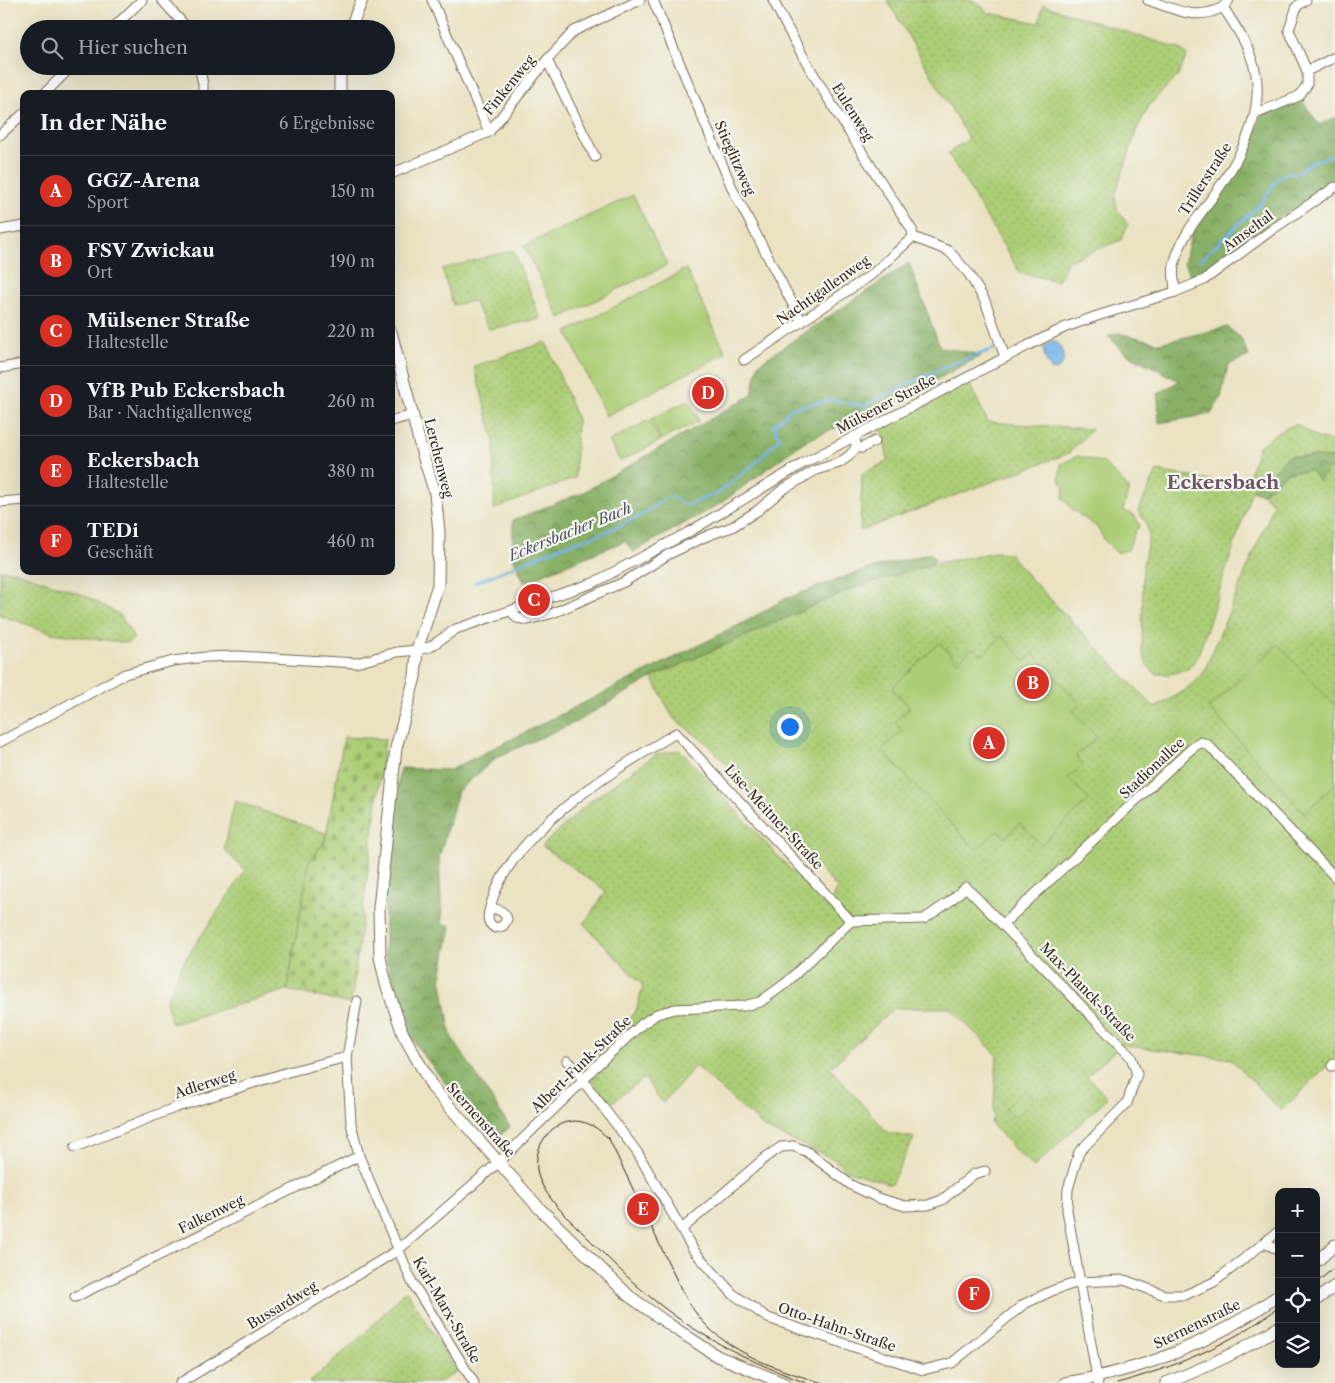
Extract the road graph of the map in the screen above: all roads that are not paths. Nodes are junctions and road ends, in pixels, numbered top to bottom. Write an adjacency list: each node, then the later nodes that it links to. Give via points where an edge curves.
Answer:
1 (142, 0): 12 (street)
2 (162, 0): 13 (street)
3 (362, 0): 14 (street)
4 (432, 0): 26 (street)
5 (640, 0): 16 (street, Finkenweg, via 574,31)
6 (653, 0): 35 (street, Stieglitzweg, via 733,190)
7 (773, 0): 33 (street, Eulenweg, via 835,111 912,230)
8 (1148, 0): 10 (street, via 1192,15 1212,13)
9 (1306, 0): 11 (street)
10 (1226, 3): 24 (street, Trillerstraße, via 1252,57 1259,88)
11 (1295, 3): 17 (street, via 1289,30)
12 (121, 20)
13 (180, 20)
14 (354, 20)
15 (1335, 57): 17 (street)
16 (547, 60): 26 (street, Finkenweg); 28 (street)
17 (1307, 71): 24 (street, via 1307,84 1299,96)
18 (63, 75): 21 (street)
19 (201, 75): 22 (street)
20 (340, 75): 23 (street)
21 (48, 90)
22 (203, 90)
23 (340, 90)
24 (1255, 114): 34 (street, Trillerstraße, via 1245,142 1220,187 1186,233 1173,267)
25 (20, 117): 27 (street)
26 (489, 132): 29 (street, Finkenweg)
27 (0, 135)
28 (595, 157)
29 (395, 172)
30 (1335, 188): 34 (street, Amseltal, via 1204,280)
31 (20, 227): 32 (street)
32 (0, 230)
33 (913, 237): 35 (street, Nachtigallenweg, via 871,275); 37 (street, via 949,252 969,274 985,301)
34 (1175, 292): 37 (street, Mülsener Straße, via 1066,327)
35 (802, 322): 38 (street, Nachtigallenweg)
36 (395, 347): 41 (street, Lerchenweg)
37 (1005, 357): 43 (street, Mülsener Straße)
38 (744, 360)
39 (20, 365): 40 (street)
40 (0, 368)
41 (413, 415): 42 (street); 49 (street, Lerchenweg, via 435,493 439,532 438,585)
42 (395, 421)
43 (855, 436): 45 (street); 48 (street, Mülsener Straße, via 594,583)
44 (875, 441): 45 (street)
45 (856, 448): 48 (street, via 839,463 816,470 782,490 732,527 669,554 624,582 553,613 528,620 517,618)
46 (20, 500): 47 (street)
47 (0, 502)
48 (511, 611): 49 (street, Mülsener Straße, via 456,629 430,647)
49 (417, 650): 50 (street, Mülsener Straße, via 356,663 238,656 205,657 156,665 124,674); 51 (street, Lerchenweg, via 415,677)
50 (0, 742)
51 (396, 748): 62 (street, Sternenstraße, via 379,908 380,957 386,984 403,1034 433,1088)
52 (1335, 877): 55 (street, Stadionallee, via 1208,744 1201,742)
53 (490, 908): 54 (street, Lise-Meitner-Straße, via 504,874 548,822 609,774 676,733)
54 (852, 921): 55 (street, Max-Planck-Straße, via 924,918 966,886); 59 (street, Albert-Funk-Straße, via 786,984 760,1002 657,1014 642,1024)
55 (1003, 924): 71 (street, Max-Planck-Straße, via 1131,1057 1137,1074 1127,1103 1079,1152 1068,1189 1067,1210)
56 (357, 1001): 57 (street, Karl-Marx-Straße)
57 (347, 1057): 60 (street, Adlerweg, via 177,1107); 61 (street, Karl-Marx-Straße, via 351,1123)
58 (566, 1061): 59 (street, Otto-Hahn-Straße, via 575,1067)
59 (583, 1081): 62 (street, Albert-Funk-Straße); 64 (street, Otto-Hahn-Straße, via 637,1152)
60 (75, 1147)
61 (359, 1156): 69 (street, Karl-Marx-Straße); 73 (street, Falkenweg)
62 (499, 1162): 69 (street, Albert-Funk-Straße); 80 (street, Sternenstraße, via 567,1237 629,1296 717,1356)
63 (986, 1171): 64 (street, via 974,1174 942,1200 905,1206 851,1185 806,1151 793,1146 781,1147)
64 (682, 1229): 71 (street, Otto-Hahn-Straße, via 694,1251 733,1294 768,1318 923,1370 952,1363 1024,1304)
65 (1278, 1233): 66 (street, Otto-Hahn-Straße)
66 (1264, 1243): 68 (street); 71 (street, Otto-Hahn-Straße, via 1214,1282 1185,1295 1165,1295 1124,1280)
67 (1335, 1245): 70 (street)
68 (1275, 1248)
69 (398, 1250): 78 (street, Bussardweg); 79 (street, Karl-Marx-Straße, via 412,1282)
70 (1320, 1258)
71 (1079, 1282): 77 (street, Max-Planck-Straße)
72 (1335, 1286): 74 (street)
73 (75, 1297)
74 (1320, 1297)
75 (1275, 1298): 77 (street, Sternenstraße, via 1249,1316 1196,1344 1163,1359)
76 (1275, 1329): 82 (street, via 1198,1371)
77 (1097, 1380): 81 (street, Sternenstraße)
78 (180, 1383)
79 (474, 1383)
80 (783, 1383)
81 (1065, 1383)
82 (1166, 1383)

